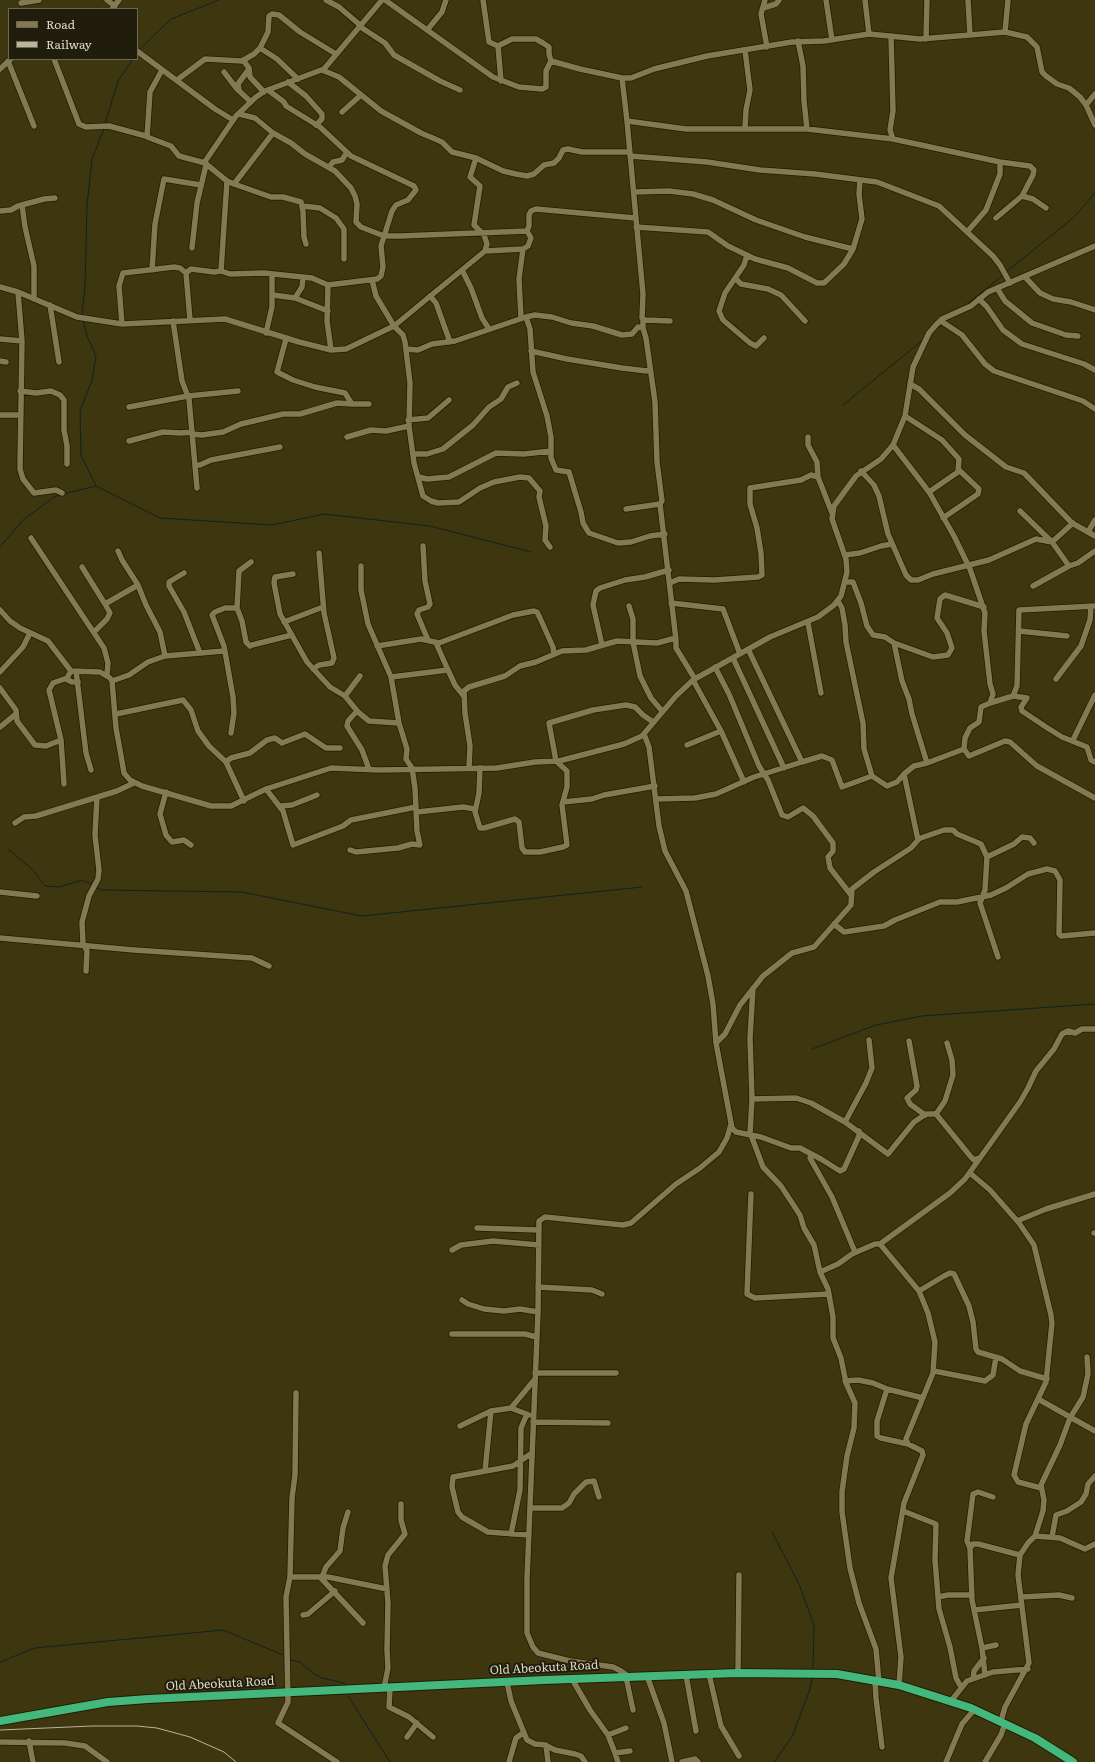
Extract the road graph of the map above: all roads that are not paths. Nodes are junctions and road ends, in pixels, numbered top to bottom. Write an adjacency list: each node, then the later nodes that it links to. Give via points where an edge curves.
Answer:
1 (39, 0): 16 (street)
2 (107, 0): 17 (street)
3 (119, 0): 17 (street)
4 (326, 0): 19 (street, via 339,7)
5 (382, 0): 19 (street)
6 (385, 0): 20 (street)
7 (446, 0): 20 (street, via 442,12)
8 (482, 0): 28 (street, via 489,42)
9 (765, 0): 18 (street)
10 (779, 0): 18 (street, via 776,4)
11 (826, 0): 26 (street)
12 (865, 0): 22 (street)
13 (927, 0): 25 (street)
14 (968, 0): 23 (street)
15 (1008, 0): 21 (street)
16 (21, 4)
17 (114, 7)
18 (762, 8): 29 (street, via 761,16)
19 (360, 25): 33 (street); 49 (street, via 385,43 394,55)
20 (428, 29): 46 (street)
21 (1005, 32): 23 (street); 54 (street, via 1031,40 1038,47 1042,72 1057,84 1069,88)
22 (869, 34): 24 (street); 26 (street)
23 (970, 35): 25 (street)
24 (892, 36): 25 (street); 66 (street, via 893,111 890,130)
25 (926, 39)
26 (832, 40): 27 (street)
27 (798, 41): 29 (street); 63 (street, via 804,66)
28 (498, 46): 37 (street, via 512,39 536,39 549,47); 46 (street)
29 (767, 47): 31 (street)
30 (260, 48): 33 (street, via 268,32 269,16 275,14); 36 (street); 44 (street, via 277,59)
31 (746, 50): 43 (street, via 707,56 654,69 634,78); 62 (street, via 750,90)
32 (138, 52): 40 (street)
33 (336, 54): 41 (street)
34 (9, 60): 39 (street); 61 (street)
35 (54, 60): 65 (street, via 79,124 86,127 109,126)
36 (243, 60): 38 (street); 45 (street, via 205,59)
37 (551, 61): 43 (street); 46 (street, via 546,71 547,85 544,89 519,87)
38 (249, 68): 48 (street, via 238,84); 50 (street, via 250,77)
39 (0, 69)
40 (162, 70): 45 (street); 65 (street, via 150,92)
41 (322, 70): 44 (street); 52 (street, via 339,77)
42 (224, 72): 48 (street)
43 (622, 78): 58 (street)
44 (298, 79): 47 (street)
45 (177, 80): 57 (street)
46 (501, 81)
47 (288, 82): 50 (street); 59 (street, via 306,96 322,114 322,120)
48 (239, 90): 53 (street)
49 (460, 90)
50 (266, 91): 53 (street); 59 (street)
51 (1095, 94): 54 (street)
52 (361, 96): 55 (street); 69 (street, via 393,118 442,142 452,152)
53 (251, 102): 56 (street)
54 (1086, 105): 60 (street)
55 (342, 112)
56 (239, 114): 57 (street); 64 (street, via 255,118)
57 (233, 120): 71 (street)
58 (628, 121): 62 (street, via 686,129); 68 (street)
59 (316, 124): 67 (street)
60 (1095, 125)
61 (34, 126)
62 (745, 128): 63 (street)
63 (806, 128): 66 (street)
64 (273, 133): 72 (street); 75 (street)
65 (146, 136): 71 (street, via 171,146 179,156)
66 (893, 139): 70 (street)
67 (347, 152): 72 (street, via 342,160 333,162); 90 (street, via 373,168 414,186 416,190 408,200 396,205)
68 (630, 154): 69 (street, via 563,150 554,163 544,165 534,174 527,176 503,170); 73 (street); 77 (street)
69 (476, 158): 89 (street, via 470,177 480,186 474,225)
70 (1000, 162): 78 (street, via 1030,166 1034,170); 88 (street, via 1000,174 986,210)
71 (205, 164): 74 (street); 76 (street)
72 (329, 167): 90 (street, via 353,192 357,204 357,224)
73 (860, 180): 88 (street, via 877,182 939,206); 95 (street, via 862,218)
74 (227, 181): 75 (street); 101 (street)
75 (234, 184): 81 (street, via 271,197 301,202)
76 (201, 185): 93 (street); 99 (street, via 164,180 155,224)
77 (634, 192): 84 (street); 95 (street, via 669,191 694,194 798,235)
78 (1022, 196): 82 (street, via 1033,199); 85 (street)
79 (54, 198): 80 (street)
80 (22, 205): 83 (street); 115 (street, via 24,227 34,266)
81 (303, 206): 91 (street); 98 (street, via 320,208 336,218 344,229)
82 (1046, 208)
83 (0, 211)
84 (635, 218): 86 (street); 87 (street, via 536,209 529,215)
85 (996, 218)
86 (636, 227): 97 (street, via 708,232); 123 (street)
87 (527, 231): 89 (street); 94 (street, via 531,238 530,243)
88 (967, 232): 108 (street, via 1000,265)
89 (482, 233): 90 (street); 96 (street, via 487,244)
90 (384, 236): 107 (street, via 381,246 383,272 380,278)
91 (306, 244)
92 (1095, 246): 104 (street)
93 (192, 248)
94 (523, 249): 96 (street); 121 (street, via 519,278)
95 (853, 249): 97 (street, via 844,264 824,283 817,283 788,268)
96 (485, 251): 100 (street)
97 (747, 255): 106 (street)
98 (344, 259)
99 (152, 270): 102 (street, via 177,267); 128 (street, via 125,272 121,277 119,286)
100 (462, 270): 114 (street); 131 (street)
101 (221, 271): 102 (street, via 191,269); 103 (street, via 230,274)
102 (186, 273): 122 (street)
103 (272, 275): 105 (street); 113 (street)
104 (1026, 277): 108 (street); 119 (street, via 1040,293)
105 (303, 278): 109 (street, via 319,280); 116 (street, via 302,287)
106 (736, 279): 126 (street, via 741,284 768,289 780,296); 134 (street, via 725,293 719,309 721,317 755,345)
107 (372, 280): 109 (street); 129 (street, via 376,296)
108 (1010, 284): 111 (street)
109 (328, 285): 120 (street)
110 (0, 287): 112 (street)
111 (997, 288): 117 (street); 133 (street, via 1005,301 1032,323 1066,335)
112 (18, 292): 115 (street); 137 (street)
113 (273, 295): 116 (street); 132 (street)
114 (430, 296): 129 (street); 138 (street, via 436,303)
115 (34, 298): 118 (street)
116 (295, 298): 120 (street)
117 (979, 299): 127 (street, via 971,306); 144 (street, via 1004,330 1022,344)
118 (50, 305): 128 (street, via 77,317); 142 (street)
119 (1095, 310)
120 (328, 311): 140 (street)
121 (523, 317): 130 (street, via 552,317 622,335 632,334 638,326); 131 (street); 141 (street, via 530,329)
122 (190, 320): 124 (street); 132 (street, via 225,319)
123 (643, 320): 125 (street); 130 (street)
124 (173, 321): 128 (street); 149 (street, via 182,381)
125 (670, 321)
126 (805, 321)
127 (941, 321): 146 (street, via 929,332 913,367); 154 (street, via 962,335 984,364 994,371 1084,401)
128 (122, 324)
129 (394, 326): 139 (street, via 403,335); 140 (street, via 346,349)
130 (643, 328): 143 (street)
131 (489, 329): 138 (street)
132 (266, 332): 136 (street)
133 (1078, 336)
134 (764, 338)
135 (0, 339): 137 (street)
136 (286, 339): 140 (street); 151 (street, via 277,372 314,387 345,393)
137 (22, 341): 147 (street)
138 (450, 342): 139 (street, via 432,344 418,350)
139 (406, 348): 158 (street, via 410,383)
140 (331, 350)
141 (531, 351): 143 (street, via 567,360 622,368); 165 (street, via 533,372 551,436)
142 (59, 362)
143 (650, 369): 176 (street, via 655,402 657,462 662,501)
144 (1095, 370)
145 (517, 383): 166 (street, via 508,387 501,399 443,448 427,454)
146 (910, 384): 157 (street); 182 (street, via 920,389 964,435 996,460 1006,467 1024,473)
147 (20, 391): 156 (street); 167 (street, via 51,391 64,400)
148 (238, 391): 149 (street)
149 (188, 396): 153 (street); 159 (street)
150 (449, 400): 158 (street, via 428,418)
151 (352, 404): 152 (street); 159 (street, via 338,403 300,414 284,414 242,424 223,432 202,435)
152 (369, 404)
153 (129, 407)
154 (1095, 409)
155 (0, 415): 156 (street)
156 (20, 415): 175 (street, via 20,469 23,479 34,493 56,490)
157 (905, 416): 163 (street); 169 (street, via 953,451 959,459)
158 (408, 423): 160 (street, via 386,431 371,430); 166 (street)
159 (192, 433): 162 (street, via 163,432); 168 (street)
160 (347, 436)
161 (808, 437): 172 (street)
162 (129, 441)
163 (893, 445): 170 (street, via 880,459); 174 (street)
164 (280, 447): 168 (street)
165 (550, 451): 171 (street, via 496,454 448,477); 184 (street, via 556,470 570,472 583,523 589,533 618,543)
166 (413, 454): 171 (street)
167 (67, 464)
168 (194, 465): 173 (street)
169 (959, 470): 174 (street); 180 (street, via 979,489 978,494)
170 (862, 471): 179 (street, via 834,506); 188 (street, via 874,485 879,496 885,526)
171 (419, 477): 190 (street, via 423,496 438,503 462,502 480,488 494,482 520,477 529,478 540,491 546,526 545,540)
172 (818, 477): 179 (street); 204 (street, via 811,475 801,480 750,488 750,504 757,528 762,575 714,580 679,578)
173 (197, 488)
174 (929, 492): 180 (street)
175 (62, 493)
176 (660, 504): 177 (street); 184 (street)
177 (626, 509)
178 (1020, 511): 187 (street)
179 (832, 513): 194 (street)
180 (944, 518): 196 (street)
181 (1095, 520): 183 (street)
182 (1073, 524): 183 (street); 187 (street)
183 (1088, 532): 185 (street)
184 (665, 534): 200 (street)
185 (1095, 536)
186 (31, 538): 219 (street)
187 (1052, 542): 196 (street, via 1036,539 989,560); 198 (street)
188 (892, 544): 194 (street); 196 (street, via 911,580)
189 (423, 546): 223 (street, via 430,604 417,614)
190 (550, 546)
191 (118, 551): 205 (street)
192 (1095, 551): 198 (street)
193 (319, 553): 212 (street)
194 (844, 555): 203 (street, via 847,572)
195 (251, 562): 214 (street, via 239,571)
196 (967, 564): 213 (street)
197 (361, 566): 228 (street, via 364,605)
198 (1069, 566): 206 (street)
199 (82, 567): 209 (street)
200 (669, 570): 204 (street); 229 (street, via 626,580 596,591 594,605)
201 (184, 573): 232 (street, via 169,582 169,586 184,612)
202 (293, 574): 216 (street, via 275,578 277,602)
203 (845, 582): 207 (street); 226 (street, via 853,582 867,626 873,635 885,637)
204 (670, 583): 208 (street)
205 (138, 585): 209 (street); 235 (street, via 160,632)
206 (1033, 586)
207 (838, 601): 217 (street, via 827,612); 285 (street, via 842,608 846,642 863,723 864,749)
208 (671, 603): 224 (street); 234 (street, via 724,609)
209 (105, 604): 219 (street, via 110,613)
210 (629, 606): 225 (street, via 633,619)
211 (1093, 606): 218 (street, via 1019,610); 245 (street, via 1081,646)
212 (323, 607): 216 (street); 239 (street, via 334,660)
213 (984, 607): 226 (street, via 945,595 940,599 937,618 947,633 952,648 948,655 933,657); 256 (street, via 992,694)
214 (237, 608): 221 (street, via 246,642 250,646); 231 (street, via 225,608 212,615)
215 (0, 610): 220 (street, via 10,621)
216 (284, 622): 221 (street)
217 (808, 623): 230 (street, via 770,637); 251 (street)
218 (1019, 631): 222 (street); 255 (street, via 1017,686)
219 (94, 632): 242 (street, via 107,656)
220 (30, 633): 237 (street, via 23,647); 241 (street, via 48,641)
221 (292, 635): 239 (street, via 303,657)
222 (1067, 636)
223 (428, 640): 227 (street); 228 (street)
224 (676, 640): 225 (street, via 657,643); 247 (street, via 676,648)
225 (633, 642): 229 (street, via 617,641); 258 (street, via 640,676 651,698)
226 (894, 643): 276 (street, via 902,681)
227 (436, 644): 233 (street, via 513,614 534,611 540,618); 240 (street)
228 (377, 646): 244 (street)
229 (602, 646): 233 (street)
230 (748, 649): 234 (street); 274 (street)
231 (224, 651): 232 (street); 265 (street, via 233,697)
232 (200, 653): 235 (street)
233 (554, 654): 253 (street, via 520,666 505,676 469,686)
234 (740, 654): 236 (street)
235 (165, 656): 248 (street, via 148,662 130,675)
236 (733, 658): 238 (street); 280 (street)
237 (1, 668)
238 (714, 668): 247 (street); 283 (street, via 729,694)
239 (313, 669): 254 (street, via 330,687)
240 (448, 670): 244 (street); 253 (street)
241 (73, 671): 242 (street, via 100,672); 246 (street); 249 (street)
242 (107, 675): 248 (street)
243 (360, 676): 254 (street)
244 (392, 678): 262 (street)
245 (1056, 678)
246 (66, 679): 249 (street); 267 (street, via 55,682 50,688)
247 (694, 680): 258 (street); 264 (street)
248 (112, 681): 260 (street)
249 (78, 682): 282 (street, via 86,753)
250 (0, 688): 259 (street, via 16,710)
251 (821, 693)
252 (1095, 694): 268 (street)
253 (463, 695): 278 (street, via 470,746)
254 (345, 696): 257 (street)
255 (1013, 696): 256 (street); 268 (street, via 1026,698 1021,706 1022,711 1062,737)
256 (990, 703): 271 (street, via 981,708 979,722 970,728 965,738)
257 (357, 711): 262 (street, via 370,722); 281 (street, via 347,726 362,750)
258 (662, 711): 261 (street)
259 (16, 714): 263 (street); 267 (street, via 16,721 37,746 46,746)
260 (116, 714): 273 (street, via 183,700 191,710 198,731); 287 (street, via 124,773)
261 (653, 722): 266 (street); 272 (street, via 635,707 626,705 551,720 549,722)
262 (400, 723): 277 (street, via 407,749 406,759)
263 (0, 727)
264 (721, 731): 269 (street); 286 (street)
265 (231, 733)
266 (644, 734): 272 (street, via 624,744); 289 (street, via 649,747 650,769)
267 (61, 740): 288 (street)
268 (1073, 740): 275 (street, via 1087,747 1091,760)
269 (687, 745)
270 (340, 748): 273 (street, via 326,748 305,734 282,743 275,738 267,740 250,752)
271 (964, 749): 276 (street); 294 (street, via 969,756 1005,741 1010,742 1037,766)
272 (556, 761): 279 (street); 297 (street, via 567,771 567,787)
273 (226, 762): 296 (street)
274 (802, 762): 280 (street); 285 (street, via 822,756 832,760 842,787)
275 (1095, 762)
276 (927, 763): 284 (street, via 914,766)
277 (412, 768): 278 (street); 281 (street); 299 (street)
278 (469, 768): 279 (street)
279 (480, 768): 300 (street, via 479,793)
280 (784, 768): 283 (street)
281 (369, 769): 290 (street, via 332,768)
282 (91, 770)
283 (764, 774): 286 (street); 308 (street, via 784,817 803,808 807,809 833,843 833,851 828,857 830,868)
284 (904, 774): 285 (street, via 897,782 886,786); 302 (street)
285 (872, 776)
286 (744, 782): 295 (street, via 716,794 695,798)
287 (134, 783): 291 (street); 293 (street, via 117,792)
288 (64, 784)
289 (655, 786): 295 (street); 297 (street, via 592,799)
290 (266, 789): 296 (street); 298 (street)
291 (166, 792): 296 (street, via 211,806 232,806); 304 (street, via 160,814 166,835 172,842 184,840)
292 (317, 795): 298 (street, via 292,806)
293 (96, 797): 301 (street, via 36,816 24,817); 314 (street, via 95,835 99,870 82,922)
294 (1095, 798)
295 (657, 799): 322 (street, via 659,826 665,851 686,891 700,940 713,1004)
296 (244, 801)
297 (563, 802): 300 (street, via 567,845 540,852 523,851 517,820 482,829 477,826)
298 (280, 806): 299 (street, via 293,845 343,826 351,820)
299 (416, 809): 300 (street, via 463,806); 305 (street, via 420,845 356,852)
300 (475, 809)
301 (15, 823)
302 (918, 838): 306 (street, via 944,830 953,830 981,844); 308 (street, via 911,848 852,889)
303 (1034, 843): 306 (street, via 1030,838 1022,837 1014,844)
304 (191, 845)
305 (350, 850)
306 (987, 857): 310 (street, via 985,890)
307 (0, 892): 309 (street)
308 (851, 895): 311 (street, via 851,905)
309 (37, 896)
310 (981, 897): 311 (street, via 957,902 940,902 880,927 844,932); 312 (street, via 1006,888 1028,874 1052,870 1057,873 1061,885 1059,934 1061,936); 315 (street, via 980,903)
311 (834, 924): 318 (street, via 814,947 792,953 771,969)
312 (1095, 932)
313 (0, 938): 314 (street)
314 (85, 945): 316 (street, via 252,958); 317 (street, via 88,951)
315 (998, 957)
316 (269, 966)
317 (86, 971)
318 (753, 988): 322 (street, via 740,1005 725,1034); 324 (street, via 750,1038)
319 (1095, 1029): 332 (street, via 1082,1029 1075,1033 1068,1031 1062,1034 1054,1049 1036,1071 1020,1102)
320 (869, 1040): 327 (street, via 872,1068)
321 (910, 1041): 326 (street, via 917,1086 907,1098 910,1104)
322 (716, 1043): 328 (street)
323 (947, 1043): 325 (street, via 953,1075 945,1100)
324 (752, 1099): 327 (street, via 804,1100); 330 (street)
325 (936, 1114): 326 (street); 332 (street, via 971,1157 974,1160)
326 (924, 1115): 329 (street, via 914,1122 888,1154)
327 (845, 1122): 329 (street)
328 (731, 1124): 330 (street, via 736,1132); 338 (street, via 719,1152 631,1222 623,1225 545,1217 539,1221)
329 (859, 1131): 331 (street, via 844,1169 840,1171)
330 (751, 1135): 331 (street, via 791,1148 800,1148); 343 (street, via 763,1167 781,1186 800,1215 814,1245)
331 (811, 1154): 342 (street, via 810,1158 832,1197)
332 (979, 1158): 333 (street)
333 (970, 1173): 336 (street, via 990,1190); 339 (street, via 950,1193)
334 (751, 1194): 347 (street, via 747,1294 755,1298)
335 (1095, 1194): 336 (street)
336 (1017, 1221): 357 (street, via 1034,1245 1051,1315)
337 (477, 1228): 338 (street)
338 (539, 1230): 340 (street)
339 (880, 1244): 342 (street); 345 (street)
340 (539, 1245): 341 (street, via 493,1241 461,1245); 344 (street)
341 (452, 1250)
342 (855, 1252): 343 (street)
343 (820, 1272): 347 (street)
344 (538, 1287): 346 (street, via 592,1290); 349 (street)
345 (920, 1291): 352 (street, via 950,1273 954,1274 969,1306 976,1349 982,1354); 354 (street, via 934,1333)
346 (602, 1294)
347 (829, 1294): 358 (street, via 833,1338 841,1358)
348 (462, 1300): 349 (street, via 484,1309)
349 (538, 1312): 351 (street)
350 (452, 1334): 351 (street, via 525,1334)
351 (536, 1337): 356 (street)
352 (996, 1357): 354 (street, via 993,1375 985,1381); 357 (street, via 1020,1371)
353 (1087, 1357): 366 (street, via 1085,1389)
354 (934, 1371): 361 (street)
355 (616, 1373): 356 (street)
356 (535, 1376): 363 (street); 367 (street)
357 (1047, 1379): 362 (street)
358 (845, 1381): 359 (street, via 864,1381); 417 (street, via 854,1398 855,1408 854,1428 842,1492 843,1521 850,1568 859,1603 876,1649)
359 (887, 1389): 361 (street); 371 (street, via 877,1421 877,1436)
360 (296, 1394): 391 (street)
361 (923, 1398): 371 (street, via 911,1422 906,1439)
362 (1038, 1399): 366 (street); 376 (street, via 1026,1424 1014,1475 1018,1482)
363 (511, 1408): 364 (street); 365 (street)
364 (491, 1411): 369 (street); 374 (street)
365 (527, 1414): 367 (street); 373 (street, via 521,1428 522,1446)
366 (1070, 1418): 370 (street); 376 (street)
367 (533, 1419): 368 (street); 372 (street)
368 (608, 1423)
369 (460, 1426)
370 (1095, 1431)
371 (908, 1444): 381 (street, via 922,1450 923,1456 907,1496)
372 (532, 1452): 373 (street); 380 (street)
373 (519, 1463): 374 (street); 383 (street, via 520,1490)
374 (485, 1471): 383 (street, via 453,1478 452,1486 458,1512 484,1530)
375 (1095, 1476): 386 (street, via 1088,1484 1081,1502 1056,1515)
376 (1041, 1488): 385 (street, via 1043,1511)
377 (599, 1497): 380 (street, via 594,1481 586,1482 574,1494 569,1504 562,1508)
378 (993, 1497): 388 (street, via 978,1492 973,1494 967,1540)
379 (401, 1504): 393 (street, via 401,1520 405,1532 390,1551 386,1561)
380 (530, 1508): 384 (street)
381 (904, 1511): 396 (street, via 936,1524); 419 (street, via 891,1578 900,1657)
382 (348, 1512): 392 (street, via 340,1551)
383 (511, 1534): 384 (street)
384 (529, 1535): 414 (street, via 526,1620 527,1633 533,1647 544,1655 613,1667)
385 (1035, 1536): 386 (street); 389 (street)
386 (1052, 1537): 387 (street, via 1085,1549)
387 (1095, 1544)
388 (970, 1548): 389 (street, via 973,1544 978,1544); 395 (street)
389 (1020, 1555): 397 (street, via 1018,1575)
390 (739, 1575): 409 (street)
391 (290, 1577): 392 (street); 422 (street, via 286,1597)
392 (321, 1577): 393 (street, via 361,1582); 394 (street)
393 (387, 1589): 421 (street)
394 (335, 1591): 401 (street, via 308,1614); 402 (street)
395 (972, 1595): 396 (street); 400 (street)
396 (938, 1597): 420 (street, via 956,1678)
397 (1021, 1597): 398 (street, via 1059,1595); 399 (street)
398 (1072, 1598)
399 (1022, 1605): 400 (street); 408 (street, via 1029,1657)
400 (974, 1610): 404 (street)
401 (303, 1615)
402 (363, 1623)
403 (996, 1646): 404 (street)
404 (982, 1648): 405 (street)
405 (984, 1658): 406 (street); 407 (street)
406 (977, 1666): 407 (street); 416 (street)
407 (985, 1668): 412 (street)
408 (1028, 1668): 412 (street); 427 (street, via 1005,1707)
409 (738, 1672): 410 (highway, Old Abeokuta Road); 417 (highway, Old Abeokuta Road, via 837,1674)
410 (709, 1674): 411 (highway, Old Abeokuta Road); 441 (street, via 721,1726)
411 (686, 1675): 413 (highway, Old Abeokuta Road); 430 (street)
412 (985, 1675): 416 (street)
413 (647, 1676): 414 (highway, Old Abeokuta Road); 449 (street, via 664,1723)
414 (627, 1677): 415 (highway, Old Abeokuta Road); 424 (street)
415 (572, 1679): 418 (highway, Old Abeokuta Road); 432 (street)
416 (973, 1679): 420 (street)
417 (877, 1681): 419 (highway, Old Abeokuta Road); 438 (street, via 876,1698)
418 (507, 1682): 421 (highway, Old Abeokuta Road); 431 (street)
419 (899, 1685): 423 (highway, Old Abeokuta Road)
420 (961, 1687): 423 (street)
421 (387, 1688): 422 (highway, Old Abeokuta Road); 428 (street, via 389,1707)
422 (288, 1692): 426 (highway, Old Abeokuta Road, via 108,1702); 444 (street, via 288,1705 278,1721 279,1724)
423 (950, 1701): 425 (highway, Old Abeokuta Road)
424 (633, 1710)
425 (974, 1710): 427 (highway, Old Abeokuta Road); 452 (street, via 962,1724)
426 (0, 1721)
427 (1003, 1722): 453 (street, via 1001,1734); 454 (highway, Old Abeokuta Road)
428 (417, 1723): 433 (street); 434 (street)
429 (626, 1728): 432 (street)
430 (696, 1731)
431 (523, 1732): 437 (street, via 530,1742); 445 (street, via 516,1738)
432 (608, 1735): 440 (street)
433 (407, 1737)
434 (433, 1737)
435 (29, 1741): 436 (street); 442 (street); 443 (street, via 85,1746)
436 (0, 1742)
437 (547, 1746): 446 (street); 447 (street, via 575,1754)
438 (882, 1747)
439 (630, 1751): 440 (street)
440 (615, 1753): 448 (street)
441 (739, 1756)
442 (33, 1762)
443 (107, 1762)
444 (338, 1762)
445 (509, 1762)
446 (548, 1762)
447 (585, 1762)
448 (618, 1762)
449 (672, 1762)
450 (682, 1762): 451 (street, via 692,1759)
451 (698, 1762)
452 (946, 1762)
453 (985, 1762)
454 (1073, 1762)

